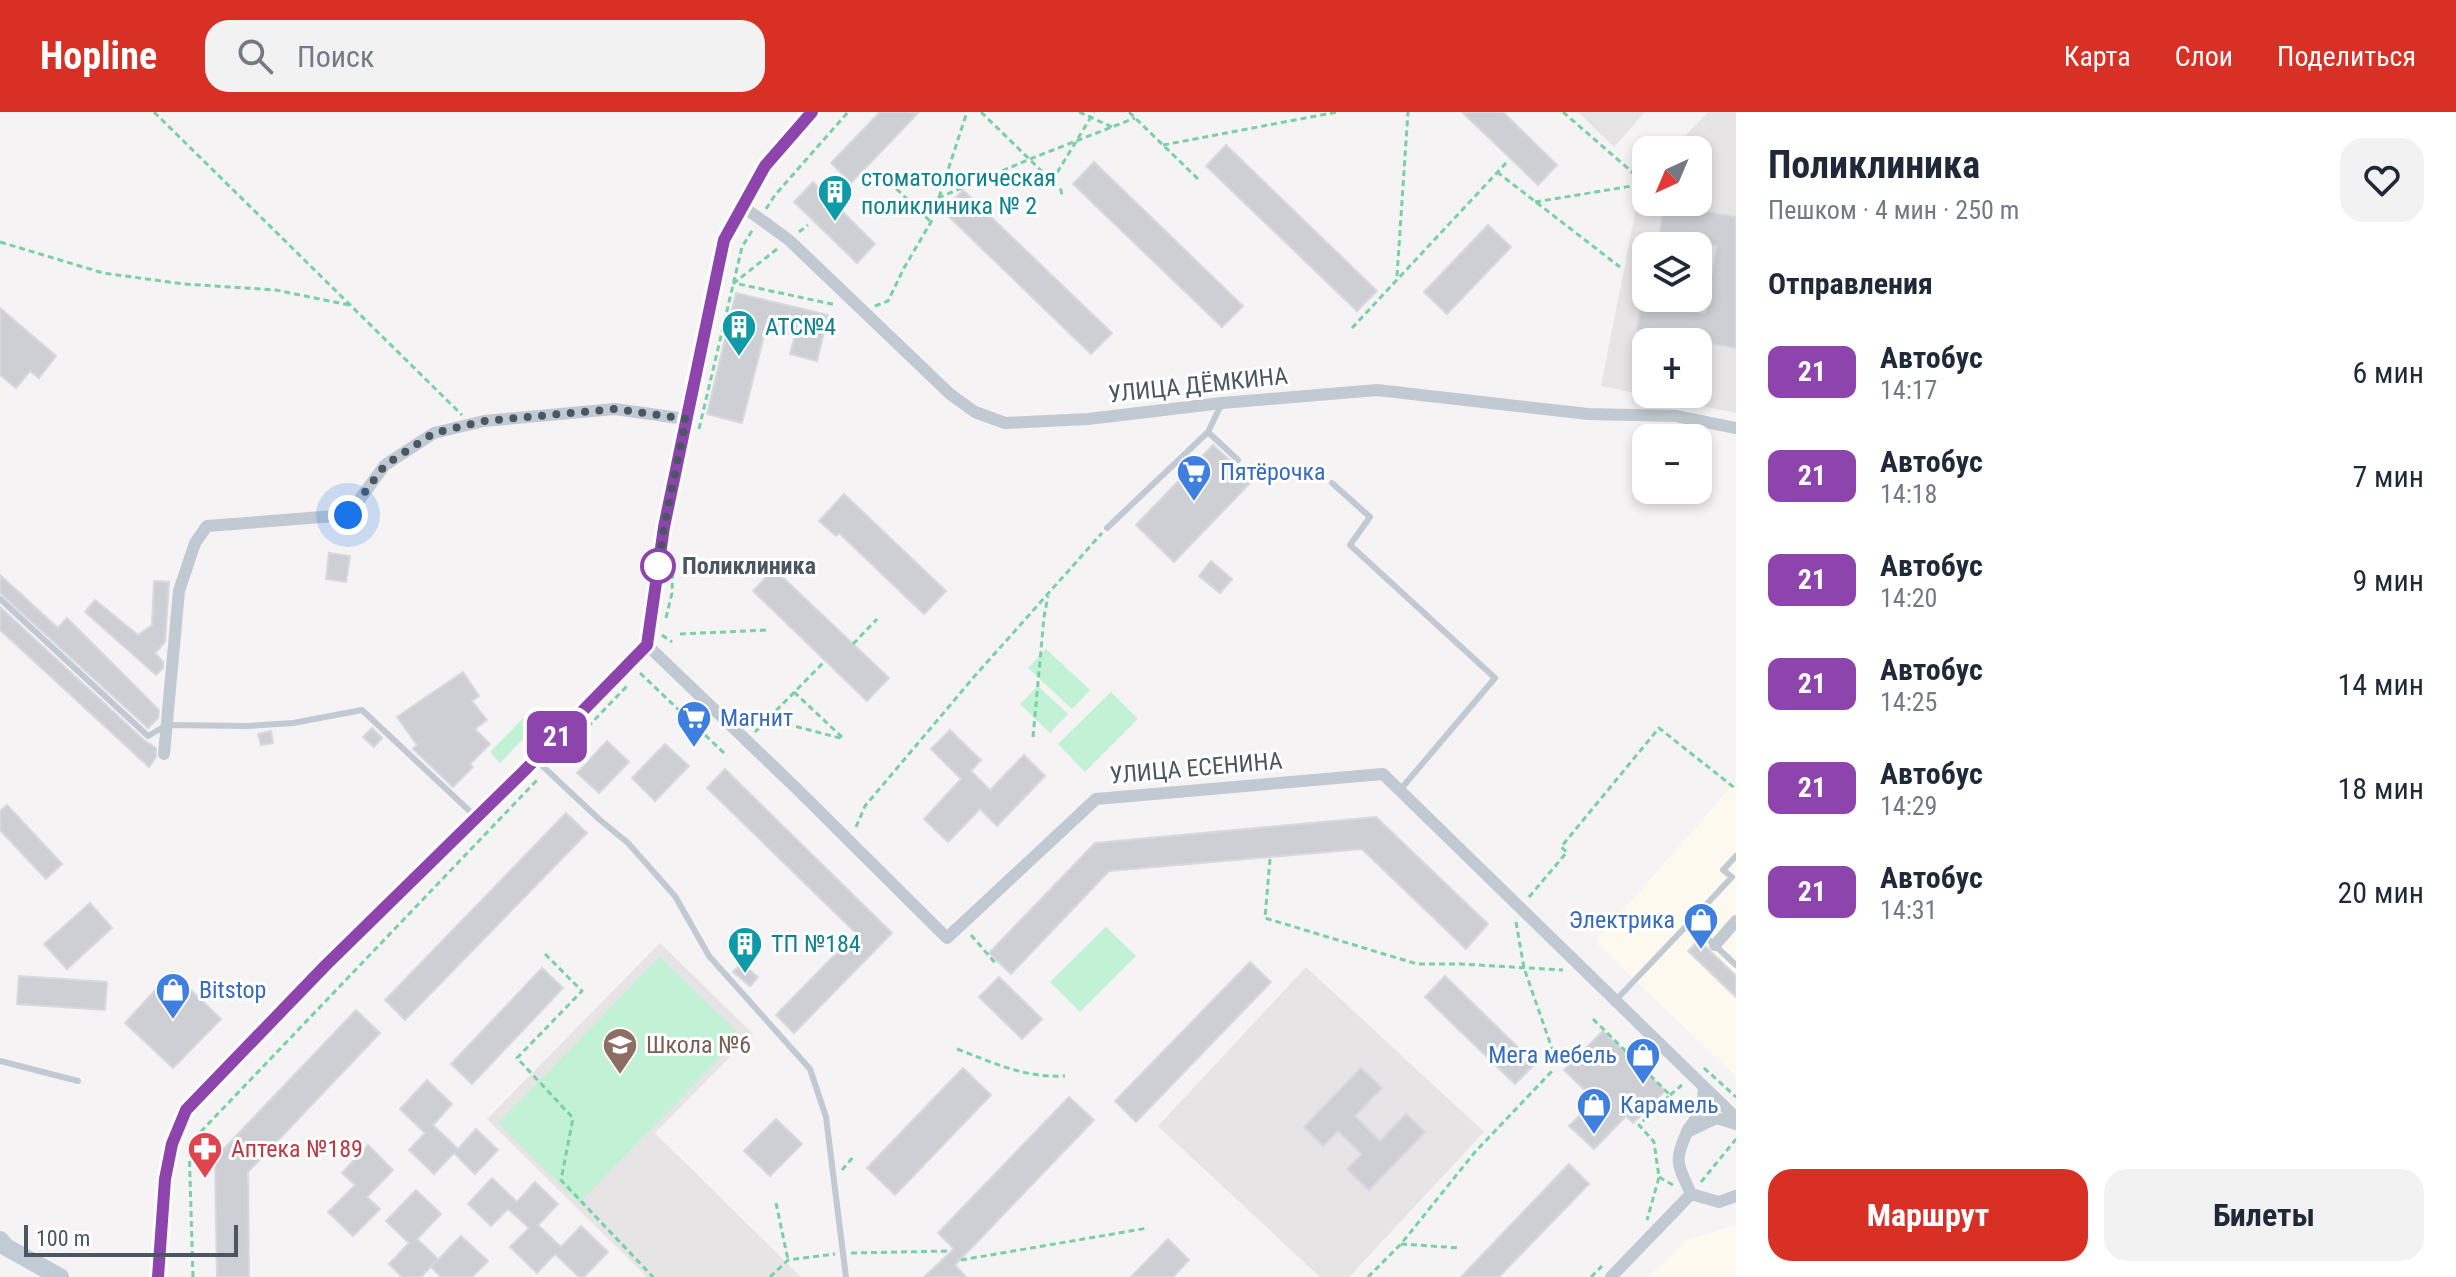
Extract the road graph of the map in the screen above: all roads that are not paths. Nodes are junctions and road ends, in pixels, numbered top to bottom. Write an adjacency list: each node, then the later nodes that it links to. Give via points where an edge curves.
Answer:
1 (812, 112): 2 (street, via 765,166)
2 (742, 206): 3 (street, УЛИЦА ДЁМКИНА, via 789,240 975,412 1005,423); 4 (street, via 724,240)
3 (1222, 403): 5 (street, УЛИЦА ДЁМКИНА, via 1377,390 1588,414 1676,416); 6 (lane)
4 (686, 419): 11 (street, via 664,527); 12 (street, via 615,409 467,424 434,433 385,465 348,515 207,526 195,543 179,591)
5 (1736, 428)
6 (1208, 432): 7 (lane); 9 (lane)
7 (1238, 460)
8 (1332, 483): 15 (lane, via 1370,517 1350,545 1495,678)
9 (1107, 528)
10 (0, 599): 12 (lane, via 148,736)
11 (649, 646): 14 (street); 15 (street, УЛИЦА ЕСЕНИНА, via 947,938 1096,799 1383,774)
12 (167, 725): 13 (street); 16 (lane, via 293,723 362,710)
13 (164, 754)
14 (535, 759): 16 (street); 34 (lane, via 647,864 675,896 709,956 810,1069 826,1117)
15 (1400, 790): 22 (street, УЛИЦА ЕСЕНИНА)
16 (477, 818): 33 (street, via 186,1110 165,1179)
17 (1736, 856): 19 (lane, via 1723,870 1732,877)
18 (1736, 921): 20 (street)
19 (1690, 922): 20 (lane); 22 (lane)
20 (1715, 945): 21 (lane)
21 (1736, 965)
22 (1615, 1001): 25 (street, УЛИЦА ЕСЕНИНА)
23 (0, 1061): 24 (lane)
24 (78, 1081)
25 (1704, 1087): 26 (street, УЛИЦА ЕСЕНИНА); 28 (street, via 1702,1110)
26 (1736, 1118)
27 (1736, 1124): 28 (street, via 1716,1118)
28 (1687, 1132): 29 (street, via 1677,1161)
29 (1691, 1194): 30 (street, via 1719,1202); 35 (street)
30 (1736, 1196)
31 (0, 1240): 32 (street)
32 (60, 1277)
33 (158, 1277)
34 (846, 1277)
35 (1611, 1277)

